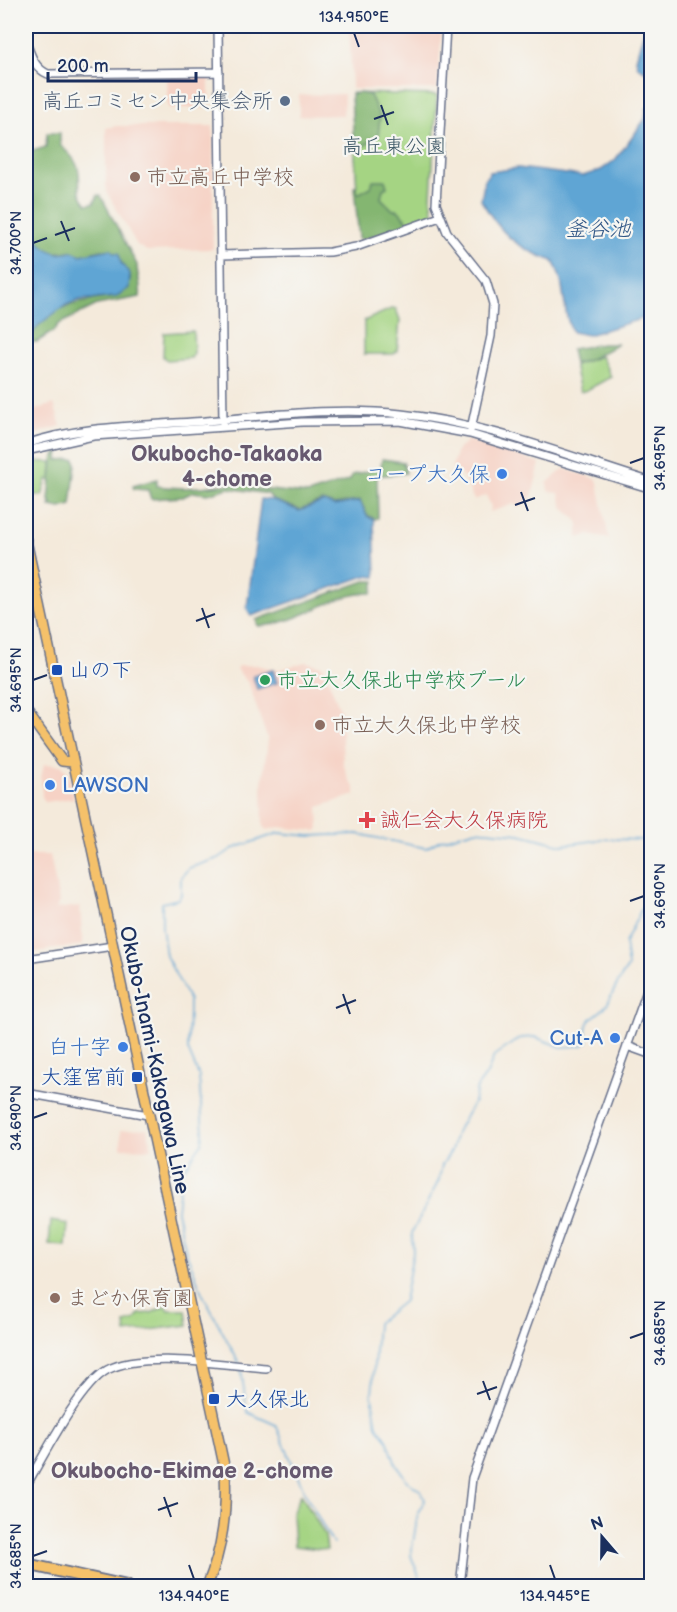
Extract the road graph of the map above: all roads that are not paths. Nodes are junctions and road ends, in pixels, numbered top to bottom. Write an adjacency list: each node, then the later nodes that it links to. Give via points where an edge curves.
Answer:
1 (218, 26): 4 (street)
2 (446, 26): 5 (street, via 436,193)
3 (26, 42): 4 (street, via 34,63 48,74)
4 (219, 72): 6 (street)
5 (440, 217): 6 (street, via 356,247 330,252); 8 (street, via 458,247 480,270 493,304 491,336)
6 (221, 255): 7 (street)
7 (223, 423): 8 (street, via 360,412 399,413); 9 (street, via 93,429); 10 (street, via 93,436)
8 (471, 430): 11 (street); 12 (street)
9 (26, 444)
10 (26, 451)
11 (651, 482)
12 (651, 489)
13 (26, 540): 15 (main road, Okubo-Inami-Kakogawa Line)
14 (26, 711): 15 (main road, via 62,761)
15 (72, 762): 16 (main road, Okubo-Inami-Kakogawa Line)
16 (113, 946): 17 (street); 22 (main road, Okubo-Inami-Kakogawa Line)
17 (26, 959)
18 (651, 976): 19 (street)
19 (627, 1046): 20 (street); 29 (street, via 472,1478)
20 (651, 1055)
21 (26, 1093): 22 (street)
22 (148, 1115): 23 (main road, Okubo-Inami-Kakogawa Line)
23 (202, 1364): 24 (street); 25 (street, via 146,1359 106,1371 91,1383); 28 (main road, Okubo-Inami-Kakogawa Line, via 225,1470 226,1502 223,1536)
24 (266, 1368)
25 (26, 1486)
26 (26, 1564): 27 (highway)
27 (127, 1587)
28 (207, 1587)
29 (460, 1587)

